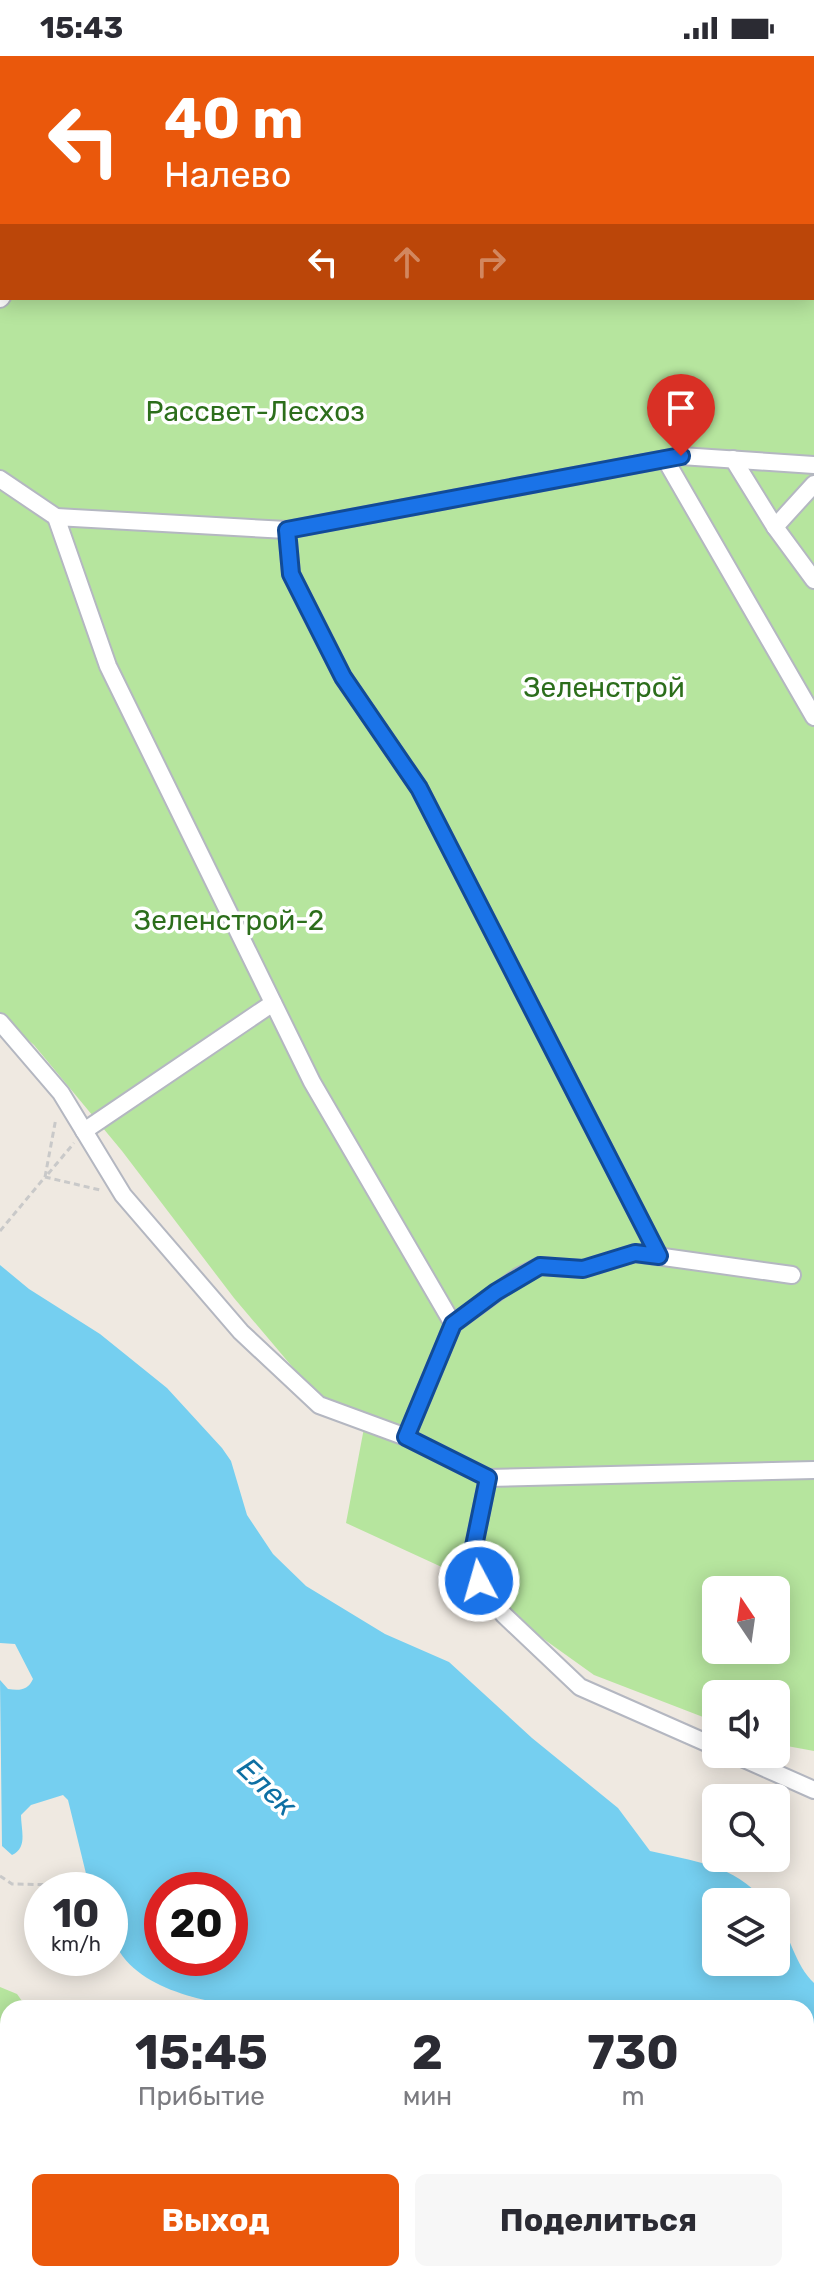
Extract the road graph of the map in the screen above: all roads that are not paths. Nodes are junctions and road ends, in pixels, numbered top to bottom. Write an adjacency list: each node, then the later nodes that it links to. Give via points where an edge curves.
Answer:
1 (665, 459): 2 (lane); 8 (lane); 10 (lane)
2 (733, 459): 3 (lane); 7 (lane)
3 (814, 465)
4 (0, 479): 6 (lane)
5 (814, 484): 7 (lane)
6 (56, 517): 8 (lane); 11 (lane, via 108,666)
7 (775, 527): 9 (lane)
8 (287, 530): 14 (lane, via 291,574 343,677 419,788)
9 (814, 580)
10 (814, 717)
11 (273, 1003): 13 (lane); 16 (lane, via 312,1082)
12 (0, 1022): 13 (lane, via 61,1093)
13 (84, 1131): 17 (lane, via 123,1195 241,1332 319,1405)
14 (659, 1256): 15 (lane); 16 (lane, via 635,1253 583,1269 540,1266)
15 (792, 1275)
16 (453, 1324): 17 (lane)
17 (406, 1437): 19 (lane)
18 (814, 1470): 19 (lane)
19 (488, 1478): 20 (lane, via 474,1546 479,1581 504,1615 580,1687)
20 (702, 1741)
21 (764, 1768): 22 (lane)
22 (814, 1790)

